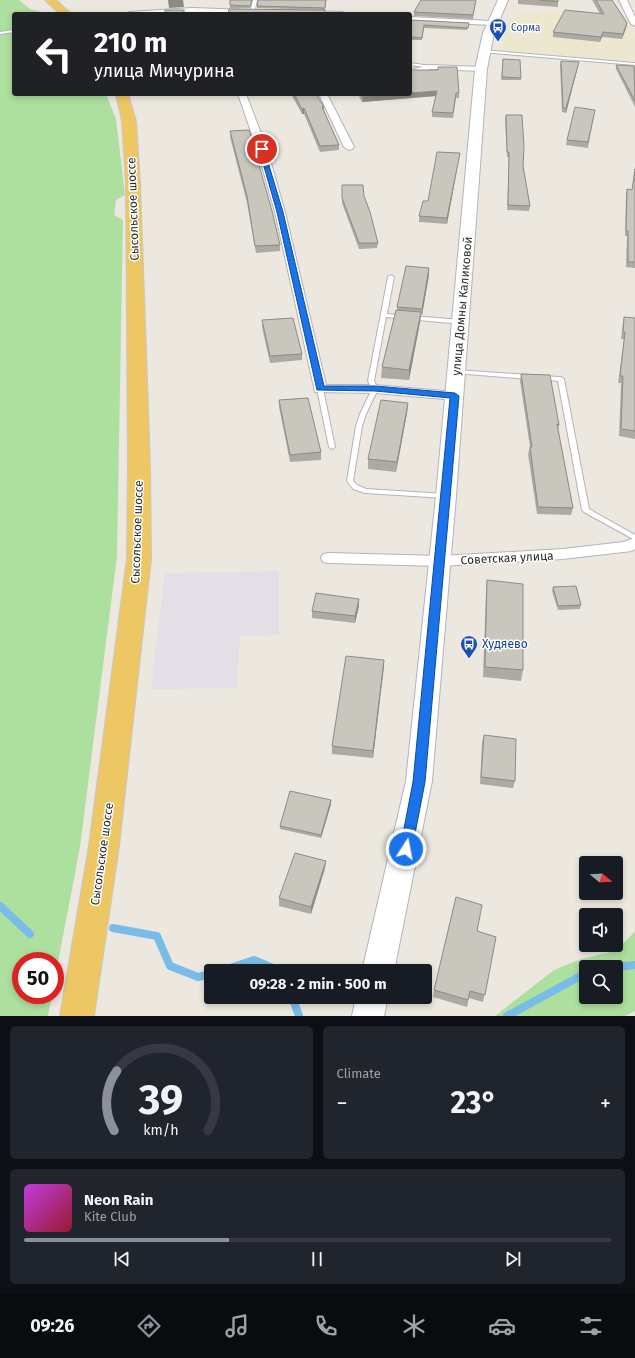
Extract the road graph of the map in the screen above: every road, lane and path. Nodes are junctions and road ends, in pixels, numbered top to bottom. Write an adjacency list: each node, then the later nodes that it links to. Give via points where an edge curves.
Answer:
1 (50, 0): 5 (highway)
2 (255, 0): 8 (lane)
3 (503, 0): 10 (main road, улица Домны Каликовой)
4 (623, 0): 11 (street)
5 (64, 12)
6 (152, 12): 7 (street)
7 (193, 12)
8 (255, 12)
9 (412, 19): 10 (street)
10 (491, 23): 14 (main road, улица Домны Каликовой)
11 (635, 24)
12 (12, 31): 13 (lane)
13 (0, 33)
14 (482, 60): 16 (lane); 17 (street); 25 (main road, улица Домны Каликовой)
15 (412, 64): 17 (lane)
16 (635, 64)
17 (431, 67): 18 (street)
18 (412, 72)
19 (123, 96): 38 (highway, Сысольское шоссе, via 129,121 133,184 139,559 104,846)
20 (243, 96): 27 (street, via 262,149 280,212)
21 (324, 96): 22 (street)
22 (349, 147)
23 (391, 277): 24 (lane)
24 (383, 315): 25 (lane); 28 (lane, via 371,381)
25 (461, 322): 26 (main road, улица Домны Каликовой)
26 (457, 372): 29 (main road, улица Домны Каликовой); 32 (lane, via 561,379 586,510)
27 (320, 389): 28 (street); 30 (lane)
28 (375, 389): 29 (street); 31 (lane, via 361,420 350,481 354,487 365,491)
29 (455, 396): 31 (main road, улица Домны Каликовой)
30 (332, 447)
31 (446, 496): 35 (main road, улица Домны Каликовой)
32 (635, 538)
33 (635, 543): 35 (street, Советская улица, via 626,547 563,554)
34 (329, 558): 35 (street, Советская улица)
35 (440, 561): 36 (main road, улица Домны Каликовой, via 419,782)
36 (380, 964)
37 (371, 1004): 39 (main road)
38 (77, 1016)
39 (368, 1016)

